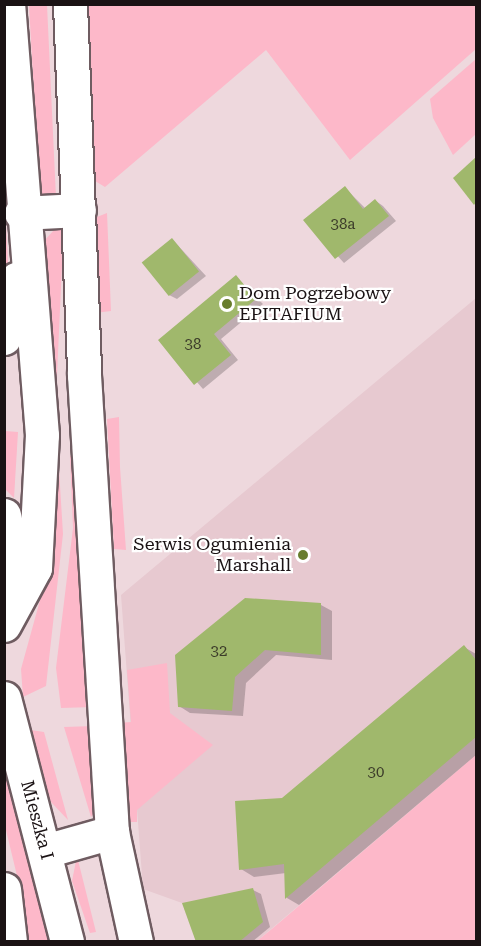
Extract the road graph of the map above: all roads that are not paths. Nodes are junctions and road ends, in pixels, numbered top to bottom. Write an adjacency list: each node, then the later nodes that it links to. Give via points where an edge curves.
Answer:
1 (8, 4): 4 (street)
2 (70, 4): 3 (street)
3 (79, 210): 4 (street); 10 (street)
4 (21, 213): 5 (street, via 16,289); 8 (street, via 41,407 39,532 28,587)
5 (4, 338)
6 (4, 515): 7 (street, via 14,561)
7 (4, 612)
8 (4, 625)
9 (4, 698): 11 (street, Mieszka I)
10 (112, 832): 11 (street); 15 (street)
11 (45, 851): 14 (street, Mieszka I)
12 (4, 889): 13 (street)
13 (10, 942)
14 (67, 942)
15 (136, 942)

